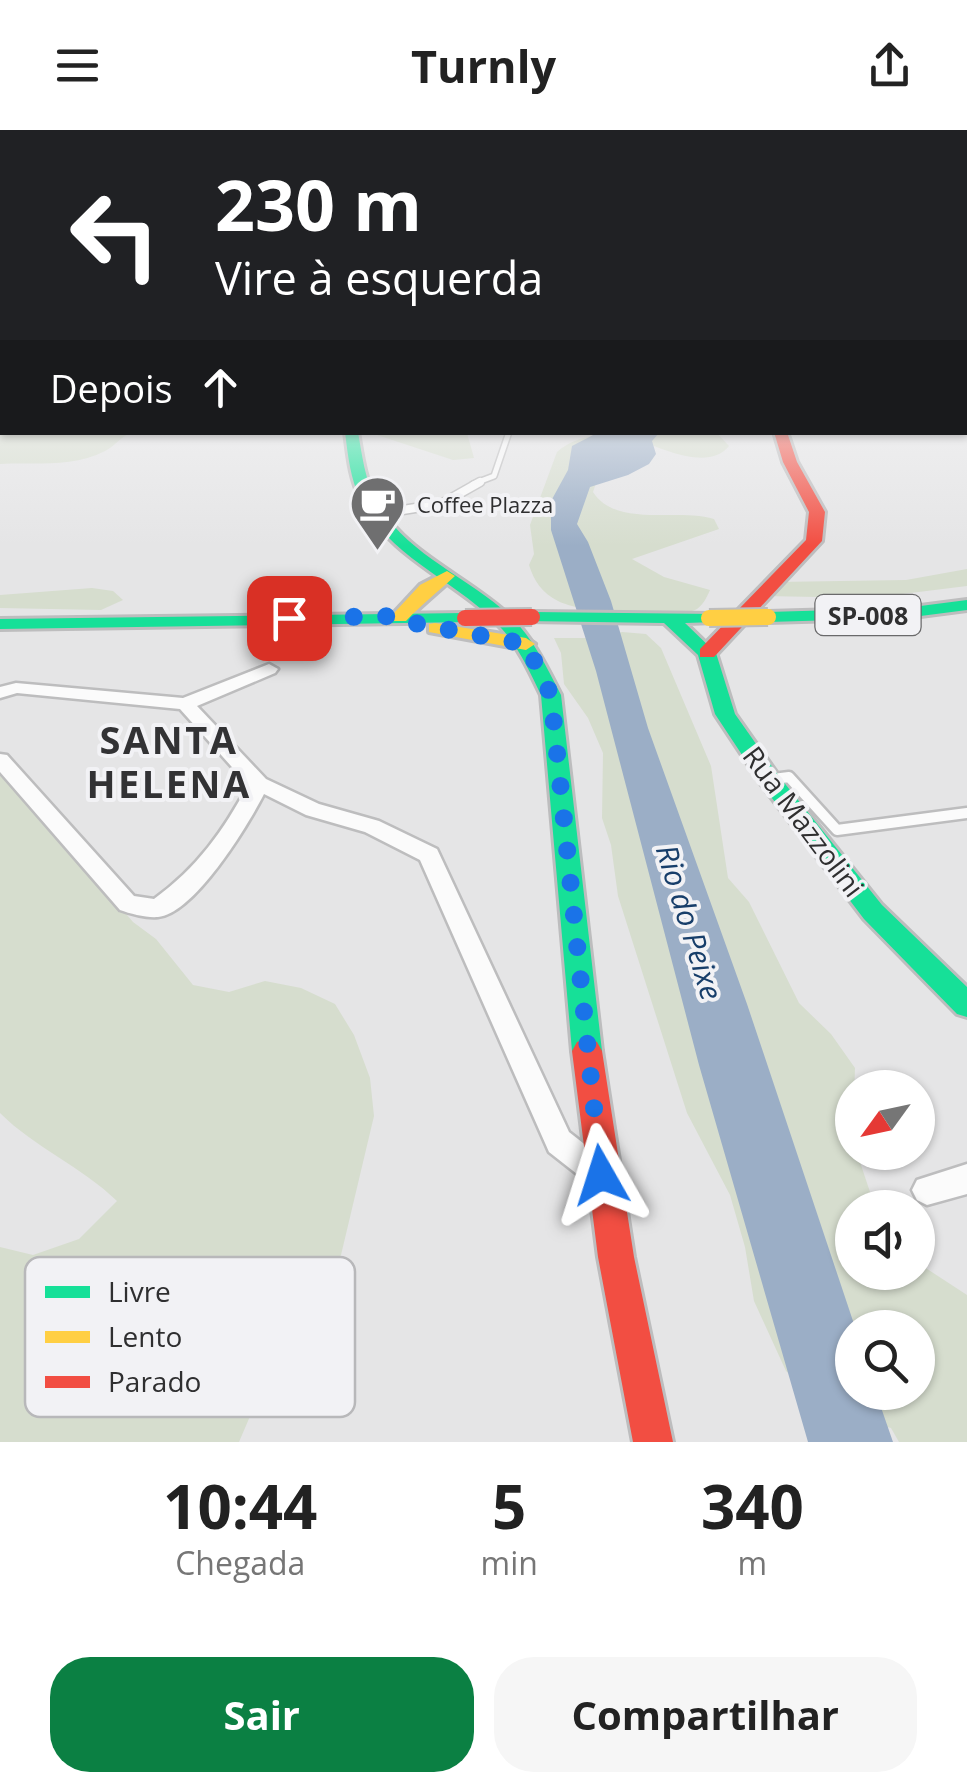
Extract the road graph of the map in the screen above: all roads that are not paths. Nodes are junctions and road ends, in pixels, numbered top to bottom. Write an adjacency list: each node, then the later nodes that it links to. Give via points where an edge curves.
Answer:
1 (351, 435): 4 (street, via 362,486)
2 (507, 435): 4 (lane, via 494,476 442,504)
3 (781, 435): 11 (street, via 820,524 814,541)
4 (377, 514): 5 (street)
5 (446, 576): 7 (street, via 426,589); 10 (street)
6 (967, 605): 8 (street, SP-008, bridge)
7 (412, 612): 8 (street, SP-008, bridge); 9 (street, SP-008); 10 (street, via 418,624)
8 (663, 620): 11 (street, Rua Mazzolini)
9 (0, 624)
10 (526, 644): 20 (street, via 551,695)
11 (707, 654): 16 (street, Rua Mazzolini, via 725,714)
12 (269, 668): 14 (street)
13 (0, 694): 14 (street, via 16,688)
14 (185, 704): 17 (street)
15 (0, 760): 17 (street, via 128,904 158,908 193,884 232,836)
16 (770, 780): 18 (lane, via 789,777 837,830); 19 (street, Rua Mazzolini, via 872,912)
17 (259, 784): 20 (street, via 429,855 559,1142)
18 (967, 813)
19 (967, 1005)
20 (601, 1175): 23 (street)
21 (967, 1179): 22 (street)
22 (926, 1190)
23 (653, 1442)

